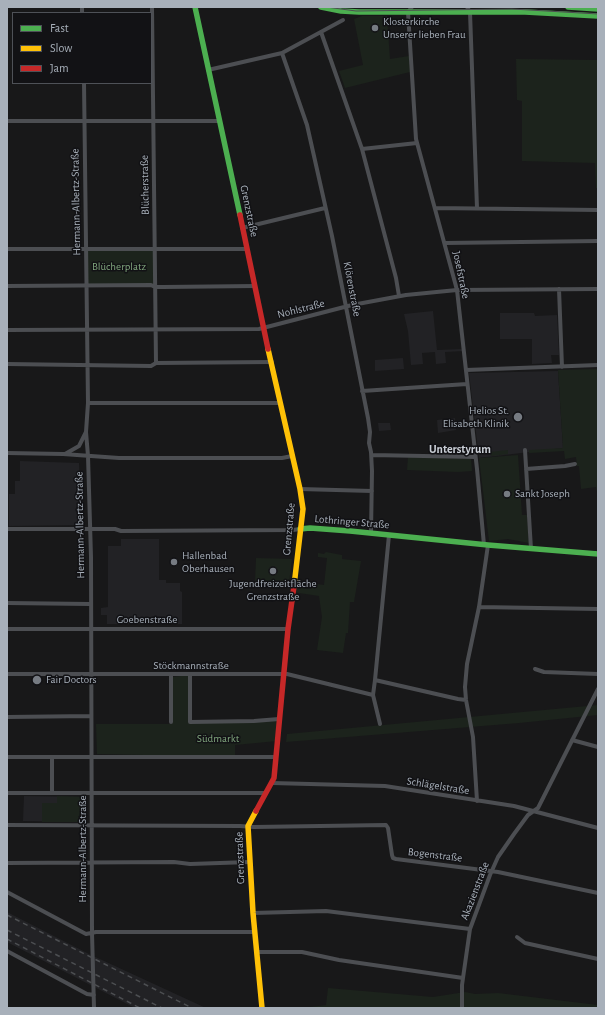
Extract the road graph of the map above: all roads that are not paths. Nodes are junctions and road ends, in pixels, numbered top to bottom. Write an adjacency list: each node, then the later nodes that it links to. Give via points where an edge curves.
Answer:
1 (152, 7): 17 (street, Blücherstraße)
2 (195, 7): 13 (street, Grenzstraße)
3 (321, 7): 5 (street, via 349,12)
4 (568, 7): 7 (street)
5 (410, 9): 6 (street); 19 (street, Josefstraße, via 413,100)
6 (469, 9): 8 (street); 23 (street)
7 (598, 9)
8 (525, 10): 9 (street)
9 (598, 16)
10 (343, 20): 11 (street)
11 (321, 32): 12 (street); 20 (street)
12 (282, 53): 13 (street); 21 (street, Klörenstraße, via 307,125)
13 (208, 70): 18 (street, Grenzstraße)
14 (84, 84): 16 (street, Hermann-Albertz-Straße)
15 (7, 121): 16 (street)
16 (84, 121): 17 (street); 29 (street, Hermann-Albertz-Straße)
17 (153, 121): 18 (street); 30 (street, Blücherstraße)
18 (219, 121): 25 (street, Grenzstraße)
19 (418, 142): 20 (street); 22 (street, Josefstraße)
20 (362, 149): 39 (street)
21 (324, 208): 25 (street); 40 (street, Klörenstraße, via 329,221)
22 (435, 208): 23 (street); 27 (street, Josefstraße)
23 (477, 208): 24 (street)
24 (598, 210)
25 (242, 228): 31 (street, Grenzstraße)
26 (598, 241): 27 (street)
27 (445, 243): 38 (street, Josefstraße)
28 (7, 249): 29 (street)
29 (86, 249): 30 (street); 32 (street, Hermann-Albertz-Straße)
30 (154, 250): 31 (street); 35 (street, Blücherstraße)
31 (247, 250): 34 (street, Grenzstraße)
32 (86, 285): 33 (street); 35 (street); 42 (street, Hermann-Albertz-Straße)
33 (7, 286)
34 (255, 286): 35 (street); 41 (street, Grenzstraße)
35 (155, 287): 43 (street, Blücherstraße)
36 (559, 289): 37 (street, Nohlstraße); 38 (street, Nohlstraße); 50 (street)
37 (598, 289)
38 (457, 290): 39 (street, Nohlstraße); 51 (street, Josefstraße)
39 (399, 296): 40 (street, Nohlstraße)
40 (346, 307): 41 (street, Nohlstraße); 53 (street, Klörenstraße)
41 (264, 327): 43 (street, Nohlstraße); 45 (street, Grenzstraße)
42 (87, 329): 43 (street, Nohlstraße); 44 (street, Nohlstraße); 48 (street, Hermann-Albertz-Straße)
43 (155, 329): 46 (street, Blücherstraße)
44 (7, 330)
45 (272, 362): 46 (street); 55 (street, Grenzstraße)
46 (156, 363): 48 (street, via 151,366)
47 (7, 364): 48 (street)
48 (88, 365): 54 (street, Hermann-Albertz-Straße)
49 (598, 365): 50 (street)
50 (562, 367): 51 (street)
51 (466, 370): 52 (street, Josefstraße)
52 (467, 384): 53 (street); 63 (street, Josefstraße)
53 (362, 391): 60 (street, Klörenstraße)
54 (88, 403): 55 (street); 56 (street, Hermann-Albertz-Straße)
55 (280, 404): 62 (street, Grenzstraße)
56 (86, 432): 59 (street, via 79,446); 61 (street, Hermann-Albertz-Straße)
57 (525, 450): 65 (street)
58 (7, 453): 59 (street)
59 (63, 454): 61 (street)
60 (372, 455): 63 (street); 67 (street, Klörenstraße)
61 (88, 456): 62 (street); 70 (street, Hermann-Albertz-Straße)
62 (292, 456): 66 (street, Grenzstraße)
63 (475, 457): 73 (street, Josefstraße)
64 (575, 464): 65 (street)
65 (526, 469): 74 (street)
66 (300, 489): 67 (street); 69 (street, Grenzstraße, via 303,509)
67 (372, 491): 71 (street, Klörenstraße)
68 (7, 529): 70 (street, Lothringer Straße)
69 (300, 529): 70 (street, Lothringer Straße); 71 (street, Lothringer Straße); 82 (street, Grenzstraße)
70 (90, 530): 77 (street, Hermann-Albertz-Straße)
71 (371, 533): 72 (street, Lothringer Straße)
72 (389, 535): 73 (street, Lothringer Straße); 90 (street)
73 (486, 545): 74 (street, Lothringer Straße); 78 (street, Josefstraße)
74 (531, 548): 75 (street, Lothringer Straße)
75 (598, 554)
76 (7, 603): 77 (street)
77 (90, 604): 81 (street, Hermann-Albertz-Straße)
78 (479, 607): 79 (street); 93 (street, Josefstraße, via 466,672)
79 (598, 609)
80 (7, 629): 81 (street, Goebenstraße)
81 (90, 629): 82 (street, Goebenstraße); 85 (street, Hermann-Albertz-Straße)
82 (288, 629): 89 (street, Grenzstraße)
83 (536, 669): 87 (street, via 544,672)
84 (7, 674): 85 (street, Stöckmannstraße)
85 (91, 674): 86 (street, Stöckmannstraße); 95 (street, Hermann-Albertz-Straße)
86 (171, 674): 88 (street, Stöckmannstraße); 97 (street)
87 (598, 674)
88 (190, 675): 89 (street, Stöckmannstraße); 96 (street, via 190,722)
89 (283, 675): 92 (street, Stöckmannstraße); 96 (street, Grenzstraße)
90 (375, 680): 92 (street); 93 (street)
91 (598, 689): 99 (street, Akazienstraße)
92 (373, 695): 98 (street)
93 (466, 700): 110 (street, Josefstraße, via 473,737)
94 (7, 716): 95 (street)
95 (91, 716): 103 (street, Hermann-Albertz-Straße)
96 (279, 719): 104 (street, Grenzstraße)
97 (171, 722)
98 (380, 724)
99 (572, 740): 100 (street); 111 (street, Akazienstraße, via 538,808)
100 (598, 746)
101 (7, 757): 102 (street)
102 (52, 757): 103 (street); 107 (street)
103 (91, 757): 104 (street); 108 (street, Hermann-Albertz-Straße)
104 (276, 757): 105 (street, Grenzstraße)
105 (272, 783): 109 (street, Grenzstraße); 110 (street, Schlägelstraße, via 382,786)
106 (7, 793): 107 (street)
107 (52, 793): 108 (street)
108 (92, 793): 109 (street); 113 (street, Hermann-Albertz-Straße)
109 (266, 793): 114 (street, Grenzstraße)
110 (477, 801): 111 (street, Schlägelstraße, via 512,805)
111 (534, 811): 115 (street, Schlägelstraße); 119 (street, Akazienstraße, via 514,834)
112 (7, 825): 113 (street)
113 (92, 825): 114 (street); 118 (street, Hermann-Albertz-Straße)
114 (248, 826): 116 (street, Grenzstraße); 119 (street, Bogenstraße, via 386,825 392,857 396,859)
115 (598, 828)
116 (250, 862): 118 (street); 122 (street, Grenzstraße)
117 (7, 863): 118 (street)
118 (92, 863): 125 (street, Hermann-Albertz-Straße)
119 (492, 871): 121 (street, Bogenstraße); 123 (street, Akazienstraße)
120 (7, 892): 125 (street, via 86,934)
121 (598, 893)
122 (253, 913): 123 (street, via 326,911); 124 (street, Grenzstraße)
123 (470, 929): 130 (street, Akazienstraße)
124 (254, 932): 125 (street); 128 (street, Grenzstraße)
125 (92, 933): 131 (street, Hermann-Albertz-Straße)
126 (517, 937): 129 (street, via 526,943)
127 (7, 951): 131 (street, via 87,994)
128 (257, 952): 130 (street, via 302,952); 133 (street, Grenzstraße)
129 (598, 959)
130 (463, 978): 134 (street, Akazienstraße)
131 (94, 995): 132 (street, Hermann-Albertz-Straße)
132 (94, 1008)
133 (262, 1008)
134 (462, 1008)

